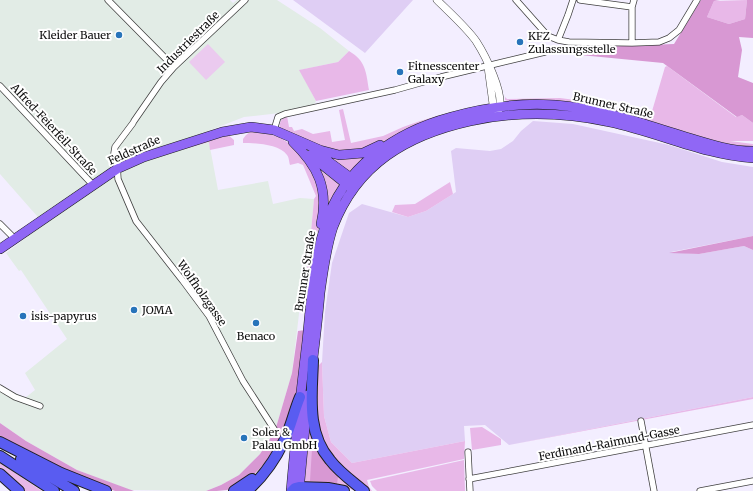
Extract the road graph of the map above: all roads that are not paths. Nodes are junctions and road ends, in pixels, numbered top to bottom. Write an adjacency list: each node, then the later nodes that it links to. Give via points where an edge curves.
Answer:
1 (108, 0): 14 (street)
2 (245, 0): 14 (street, Industriestraße)
3 (437, 0): 13 (street, via 476,41)
4 (516, 0): 10 (street, via 548,36)
5 (573, 0): 10 (street)
6 (580, 0): 9 (street)
7 (634, 0): 9 (street)
8 (697, 0): 11 (street, via 679,30 669,38 659,42)
9 (632, 7): 11 (street)
10 (558, 40): 11 (street)
11 (632, 43)
12 (545, 52): 13 (street)
13 (488, 65): 16 (street); 17 (street, via 395,90 285,114 278,118)
14 (174, 67): 22 (street, Industriestraße, via 115,147)
15 (0, 86): 24 (street, Alfred-Feierfeil-Straße)
16 (498, 110): 19 (main road, Brunner Straße, via 462,114 441,120); 20 (main road, Brunner Straße, via 529,105 573,107 634,121 723,147); 21 (main road, Brunner Straße, via 585,117 638,128 707,150); 23 (main road, Brunner Straße, via 441,128 404,144)
17 (274, 130): 18 (main road, Feldstraße); 22 (main road, Feldstraße, via 251,127 222,132 144,157)
18 (293, 140): 19 (main road, via 339,155 363,152); 23 (main road, via 312,150); 28 (main road, via 314,167 322,191 323,211 312,268)
19 (392, 141): 23 (main road, Brunner Straße, via 369,158)
20 (753, 151)
21 (753, 158)
22 (117, 169): 24 (main road, Feldstraße); 35 (street, Wolfholzgasse, via 118,179 136,221 209,316 248,390)
23 (350, 184): 28 (main road, Brunner Straße, via 336,200 325,224); 29 (main road, Brunner Straße, via 329,240)
24 (93, 185): 26 (main road, Feldstraße)
25 (0, 224): 26 (street)
26 (14, 240): 27 (main road, Feldstraße)
27 (0, 249)
28 (313, 284): 31 (main road, Brunner Straße)
29 (313, 360): 44 (main road, Brunner Straße); 53 (highway, via 312,418 320,446 340,471)
30 (0, 388): 32 (street, via 15,397)
31 (300, 397): 40 (highway, via 285,440); 44 (main road, Brunner Straße)
32 (40, 406)
33 (641, 421): 37 (street)
34 (753, 426): 37 (street, Ferdinand-Raimund-Gasse)
35 (274, 429)
36 (0, 443): 48 (highway); 49 (highway)
37 (645, 446): 42 (street, Ferdinand-Raimund-Gasse); 55 (street)
38 (468, 452): 42 (street)
39 (0, 456): 47 (highway)
40 (274, 459): 50 (highway, via 261,472); 51 (highway)
41 (3, 476): 45 (highway); 46 (highway)
42 (469, 479): 54 (street)
43 (753, 481): 56 (street)
44 (295, 490): 52 (highway, via 328,488)
45 (13, 491)
46 (19, 491)
47 (54, 491)
48 (74, 491)
49 (106, 491)
50 (234, 491)
51 (247, 491)
52 (344, 491)
53 (364, 491)
54 (470, 491)
55 (654, 491)
56 (700, 491)

